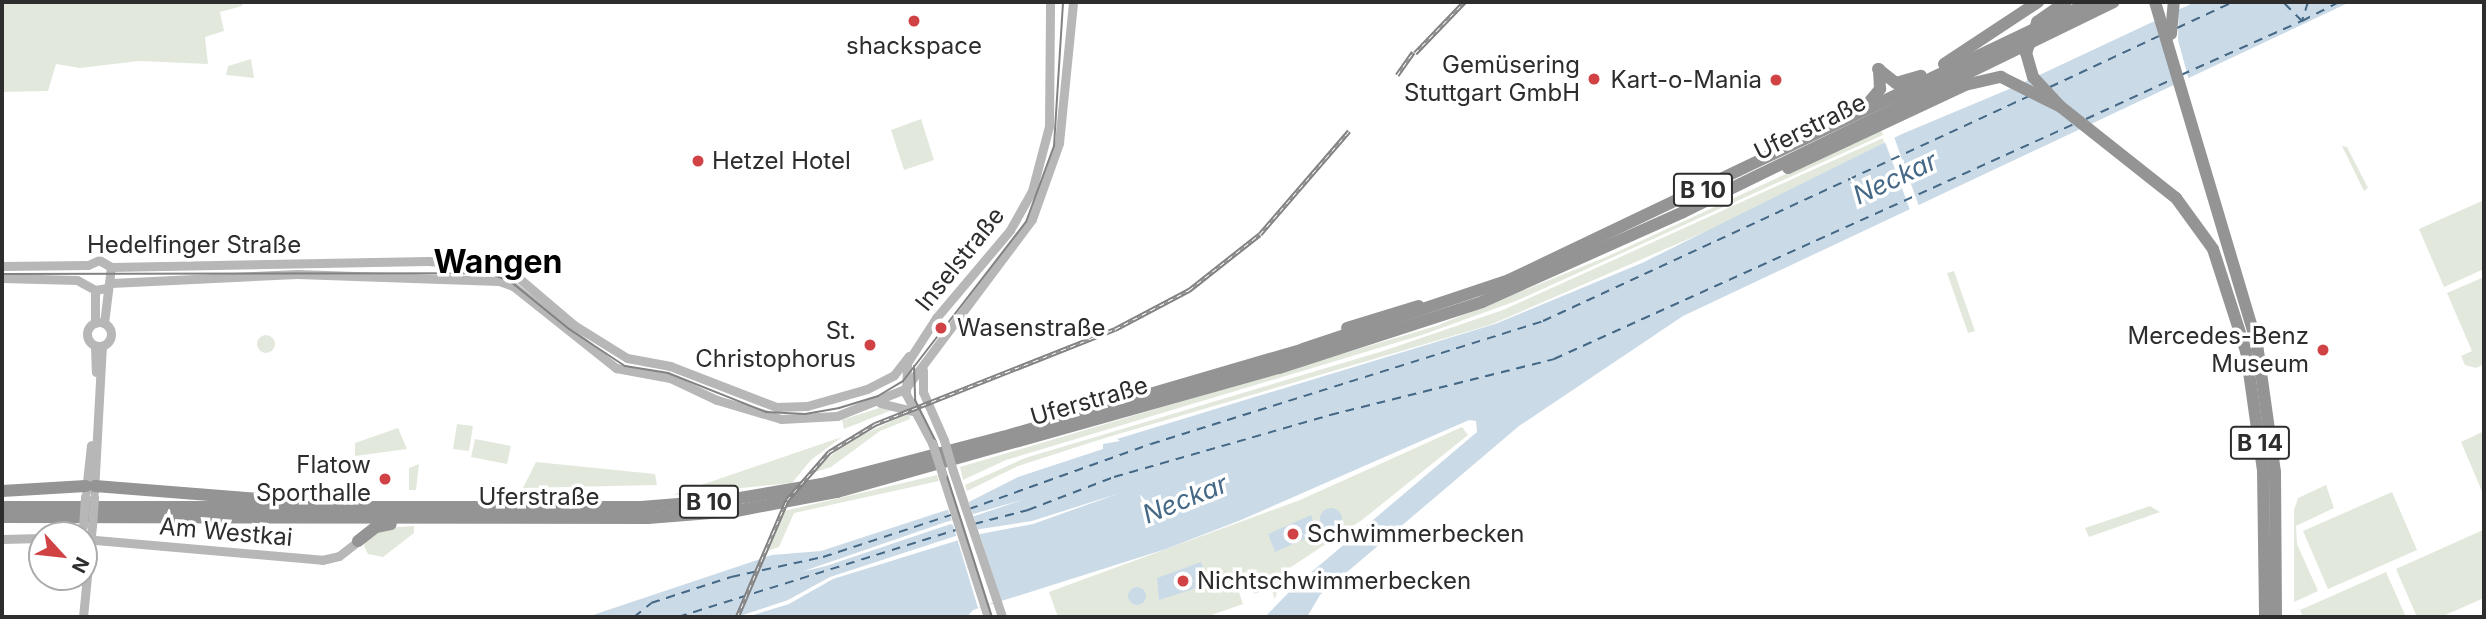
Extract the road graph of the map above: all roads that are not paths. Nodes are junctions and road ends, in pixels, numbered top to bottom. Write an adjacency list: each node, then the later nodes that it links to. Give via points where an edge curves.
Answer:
1 (1050, 2): 24 (street, Inselstraße, via 1049,126 1032,191 1010,230)
2 (1073, 2): 25 (street, Inselstraße, via 1059,143 1047,186 1015,244)
3 (2038, 2): 10 (highway, via 1978,45)
4 (2066, 2): 12 (highway, B 14, bridge, via 2037,22 2026,53 2033,77)
5 (2091, 2): 23 (highway, Uferstraße / B 10, via 1559,258 1399,320)
6 (2113, 2): 13 (highway, Uferstraße / B 10)
7 (2155, 2): 9 (highway)
8 (2174, 2): 9 (highway, B 14, via 2170,27)
9 (2174, 55): 47 (highway, B 14, via 2250,313 2264,379 2276,497)
10 (1921, 76): 11 (highway); 11 (highway, via 1896,83 1878,69 1880,89)
11 (1870, 102): 23 (highway, via 1547,256 1440,299 1314,340)
12 (2061, 107): 13 (highway, B 14, via 2001,77 1980,79 1820,156 1775,173); 46 (highway, B 14, via 2182,203 2206,235 2223,272 2243,340 2258,419)
13 (1764, 172): 36 (highway, Uferstraße / B 10, via 1564,267 1407,330 850,489 787,503 680,516)
14 (88, 265): 15 (street, Hedelfinger Straße); 16 (street, Hedelfinger Straße, via 99,260); 18 (street)
15 (2, 266)
16 (111, 267): 19 (street); 26 (street, Hedelfinger Straße, via 428,261 505,270 574,325 627,358 670,366 757,403 807,406)
17 (2, 278): 18 (street, Hedelfinger Straße)
18 (85, 281): 20 (street, Hedelfinger Straße)
19 (108, 286): 20 (street, Hedelfinger Straße); 21 (street); 29 (street, Hedelfinger Straße, via 297,274 499,281 519,291 616,368 670,378 760,414 813,420)
20 (95, 290): 21 (street)
21 (99, 323): 22 (street, via 87,334); 22 (street, via 111,334)
22 (99, 346): 32 (street)
23 (1303, 349): 33 (highway, Uferstraße / B 10, via 929,457 776,493 641,507)
24 (909, 356): 26 (street); 27 (street, Inselstraße)
25 (926, 363): 27 (street); 28 (street)
26 (889, 379): 27 (street)
27 (907, 385): 28 (street); 29 (street); 30 (street, Inselstraße)
28 (923, 392): 45 (street, bridge, via 944,440)
29 (879, 402): 30 (street)
30 (913, 411): 44 (street, Inselstraße, bridge, via 932,443)
31 (2, 491): 32 (highway, B 10)
32 (90, 491): 33 (highway, B 10, via 290,501); 37 (street, bridge)
33 (299, 506): 34 (highway, Uferstraße / B 10)
34 (2, 507)
35 (2, 517): 36 (highway, Uferstraße / B 10)
36 (405, 518): 41 (highway, B 10, via 376,527)
37 (88, 521)
38 (98, 534): 41 (street, Am Westkai, via 332,559)
39 (2, 538): 40 (street)
40 (28, 538)
41 (358, 541)
42 (84, 591): 43 (street)
43 (83, 617)
44 (988, 617)
45 (1002, 617)
46 (2265, 617)
47 (2276, 617)

